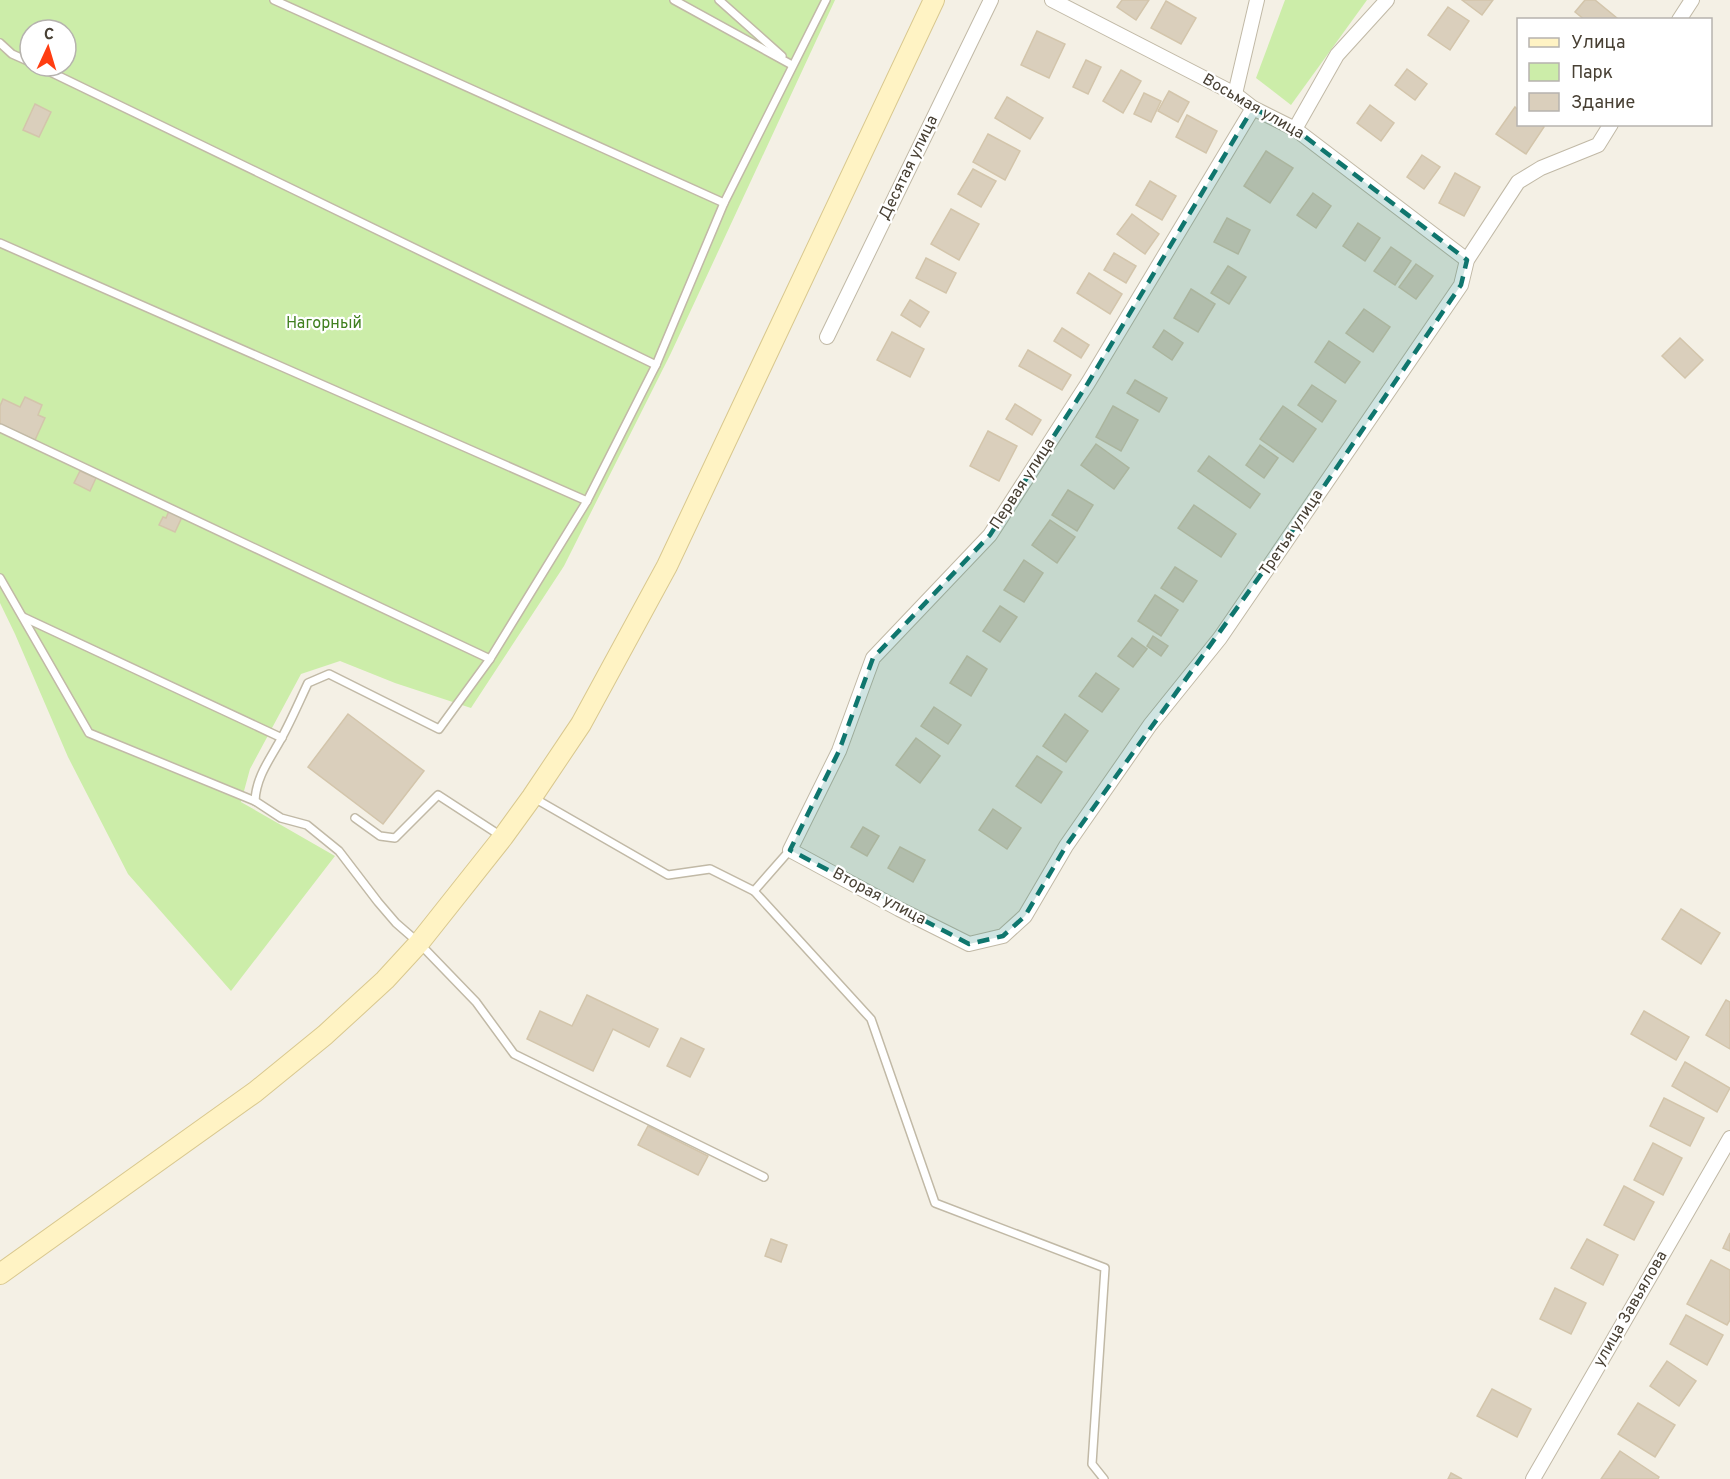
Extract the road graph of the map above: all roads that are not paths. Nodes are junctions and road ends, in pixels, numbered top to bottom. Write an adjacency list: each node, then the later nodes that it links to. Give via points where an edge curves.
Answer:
1 (274, 0): 20 (lane)
2 (674, 0): 14 (lane)
3 (719, 0): 14 (lane)
4 (826, 0): 14 (lane)
5 (934, 0): 31 (main road, via 668,566 580,724)
6 (991, 0): 23 (street, Десятая улица)
7 (1052, 0): 16 (street, Восьмая улица)
8 (1257, 0): 16 (street)
9 (1387, 0): 19 (street, via 1337,55)
10 (1692, 0): 11 (street)
11 (1680, 18)
12 (0, 43): 13 (lane)
13 (18, 57)
14 (792, 65): 20 (lane)
15 (63, 78): 24 (lane)
16 (1235, 94): 17 (street, Восьмая улица)
17 (1253, 108): 19 (street, Восьмая улица); 35 (street, Первая улица, via 1089,383 990,534 873,658 839,751)
18 (1610, 126): 22 (street, Третья улица, via 1598,145 1541,168 1518,182)
19 (1295, 129): 22 (street, Восьмая улица)
20 (724, 203): 24 (lane)
21 (0, 243): 26 (lane)
22 (1467, 260): 38 (street, Третья улица, via 1461,285 1220,638 1150,725 1072,837 1025,916 1004,936)
23 (827, 337)
24 (656, 365): 26 (lane)
25 (0, 428): 29 (lane)
26 (587, 501): 29 (lane)
27 (0, 578): 28 (lane)
28 (23, 617): 30 (lane); 32 (lane, via 88,733)
29 (490, 659): 30 (lane, via 439,729 329,674 308,683)
30 (282, 738): 32 (lane, via 263,771)
31 (532, 797): 34 (main road); 36 (lane, via 668,875 710,869)
32 (255, 801): 37 (lane, via 281,818 307,825 339,851 396,923)
33 (355, 818): 34 (lane, via 380,836 395,838 438,795)
34 (503, 837): 37 (main road)
35 (790, 850): 36 (lane); 38 (street, Вторая улица)
36 (754, 891): 42 (lane, via 871,1019 935,1203 1105,1268 1092,1464)
37 (419, 943): 40 (lane, via 476,1002 514,1054); 41 (main road, via 325,1035 255,1092)
38 (969, 944)
39 (1730, 1138): 43 (street, улица Завьялова)
40 (764, 1178)
41 (0, 1274)
42 (1104, 1479)
43 (1533, 1479)

